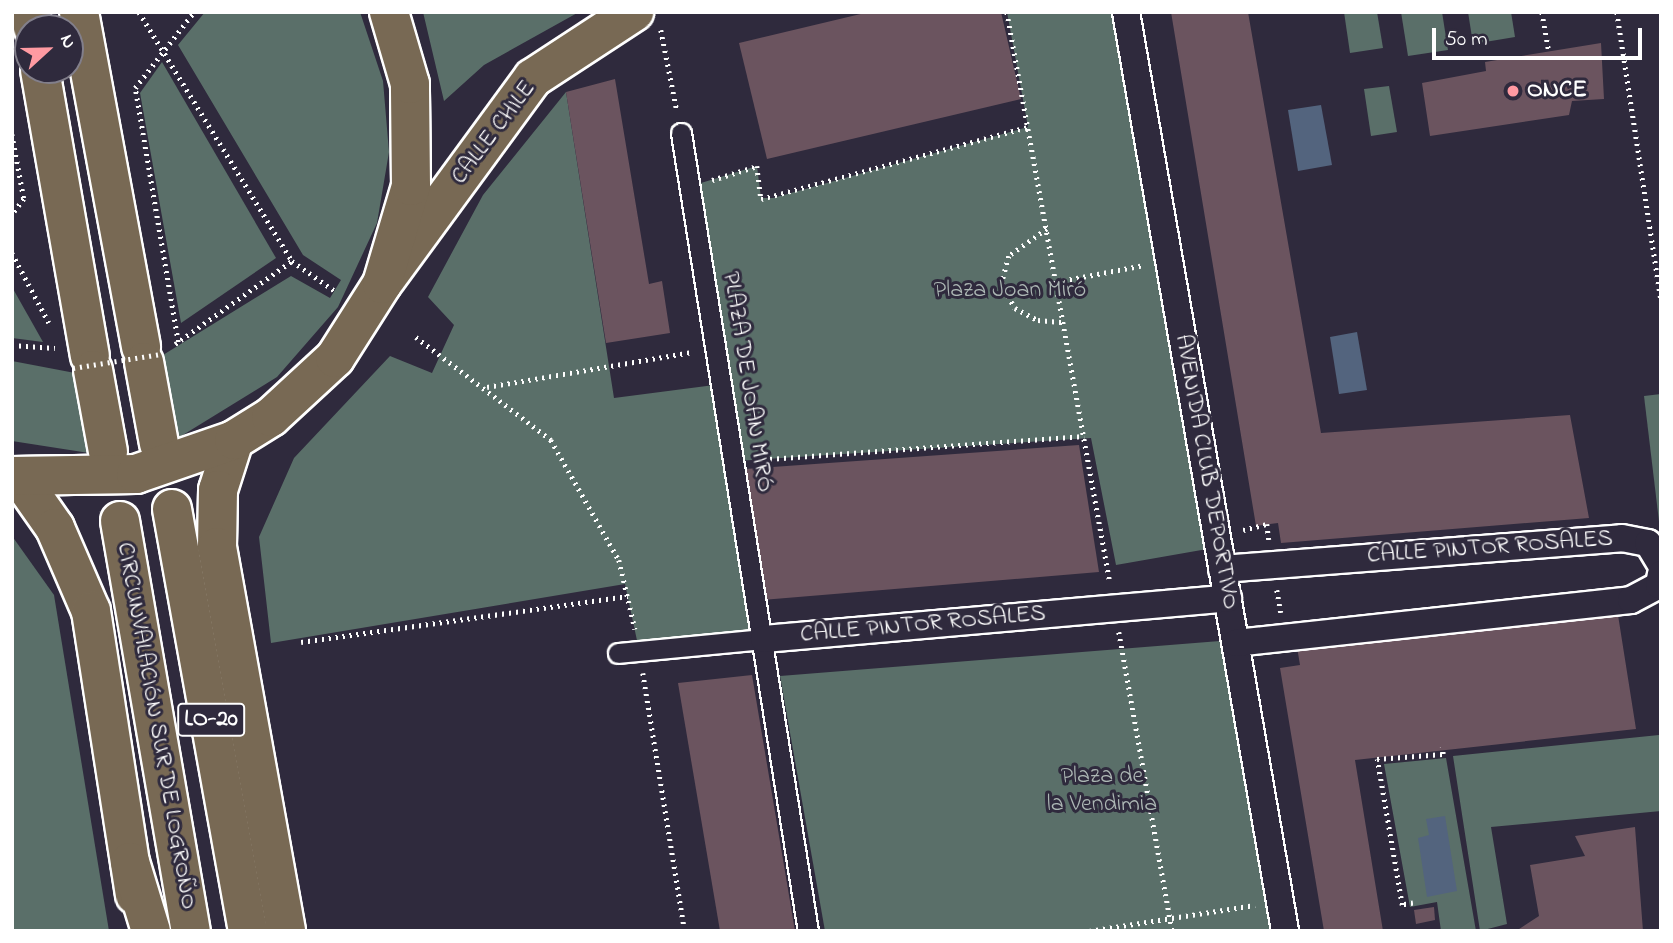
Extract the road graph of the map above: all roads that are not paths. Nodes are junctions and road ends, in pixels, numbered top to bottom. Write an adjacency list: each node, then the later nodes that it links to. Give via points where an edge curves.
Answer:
1 (79, 12): 9 (main road, via 149,354)
2 (389, 12): 7 (main road, via 410,84 414,136 411,186)
3 (1126, 12): 15 (street, AVENIDA CLUB DEPORTIVO)
4 (647, 19): 7 (main road, CALLE CHILE, via 533,78)
5 (42, 84): 10 (main road, via 81,363)
6 (681, 133): 18 (street, PLAZA DE JOAN MIRÓ)
7 (382, 284): 8 (main road, CALLE CHILE, via 320,374)
8 (234, 440): 11 (main road, CALLE CHILE, via 136,474); 22 (main road, via 218,489 217,547)
9 (159, 444)
10 (108, 452)
11 (16, 477): 21 (main road, via 55,528 91,611)
12 (172, 509): 22 (main road, LO-20)
13 (120, 521): 25 (main road, CIRCUNVALACIÓN SUR DE LOGROÑO / LO-20)
14 (1661, 565): 15 (street, CALLE PINTOR ROSALES, via 1648,543 1622,538)
15 (1222, 569): 17 (street, AVENIDA CLUB DEPORTIVO)
16 (1661, 574): 19 (street, via 1659,585 1631,600)
17 (1228, 598): 18 (street, CALLE PINTOR ROSALES); 19 (street, AVENIDA CLUB DEPORTIVO)
18 (764, 639): 20 (street, CALLE PINTOR ROSALES); 26 (street)
19 (1236, 643): 27 (street, AVENIDA CLUB DEPORTIVO)
20 (618, 653)
21 (130, 862): 23 (main road); 24 (main road)
22 (276, 930)
23 (140, 931)
24 (151, 931)
25 (191, 931)
26 (808, 931)
27 (1285, 931)

